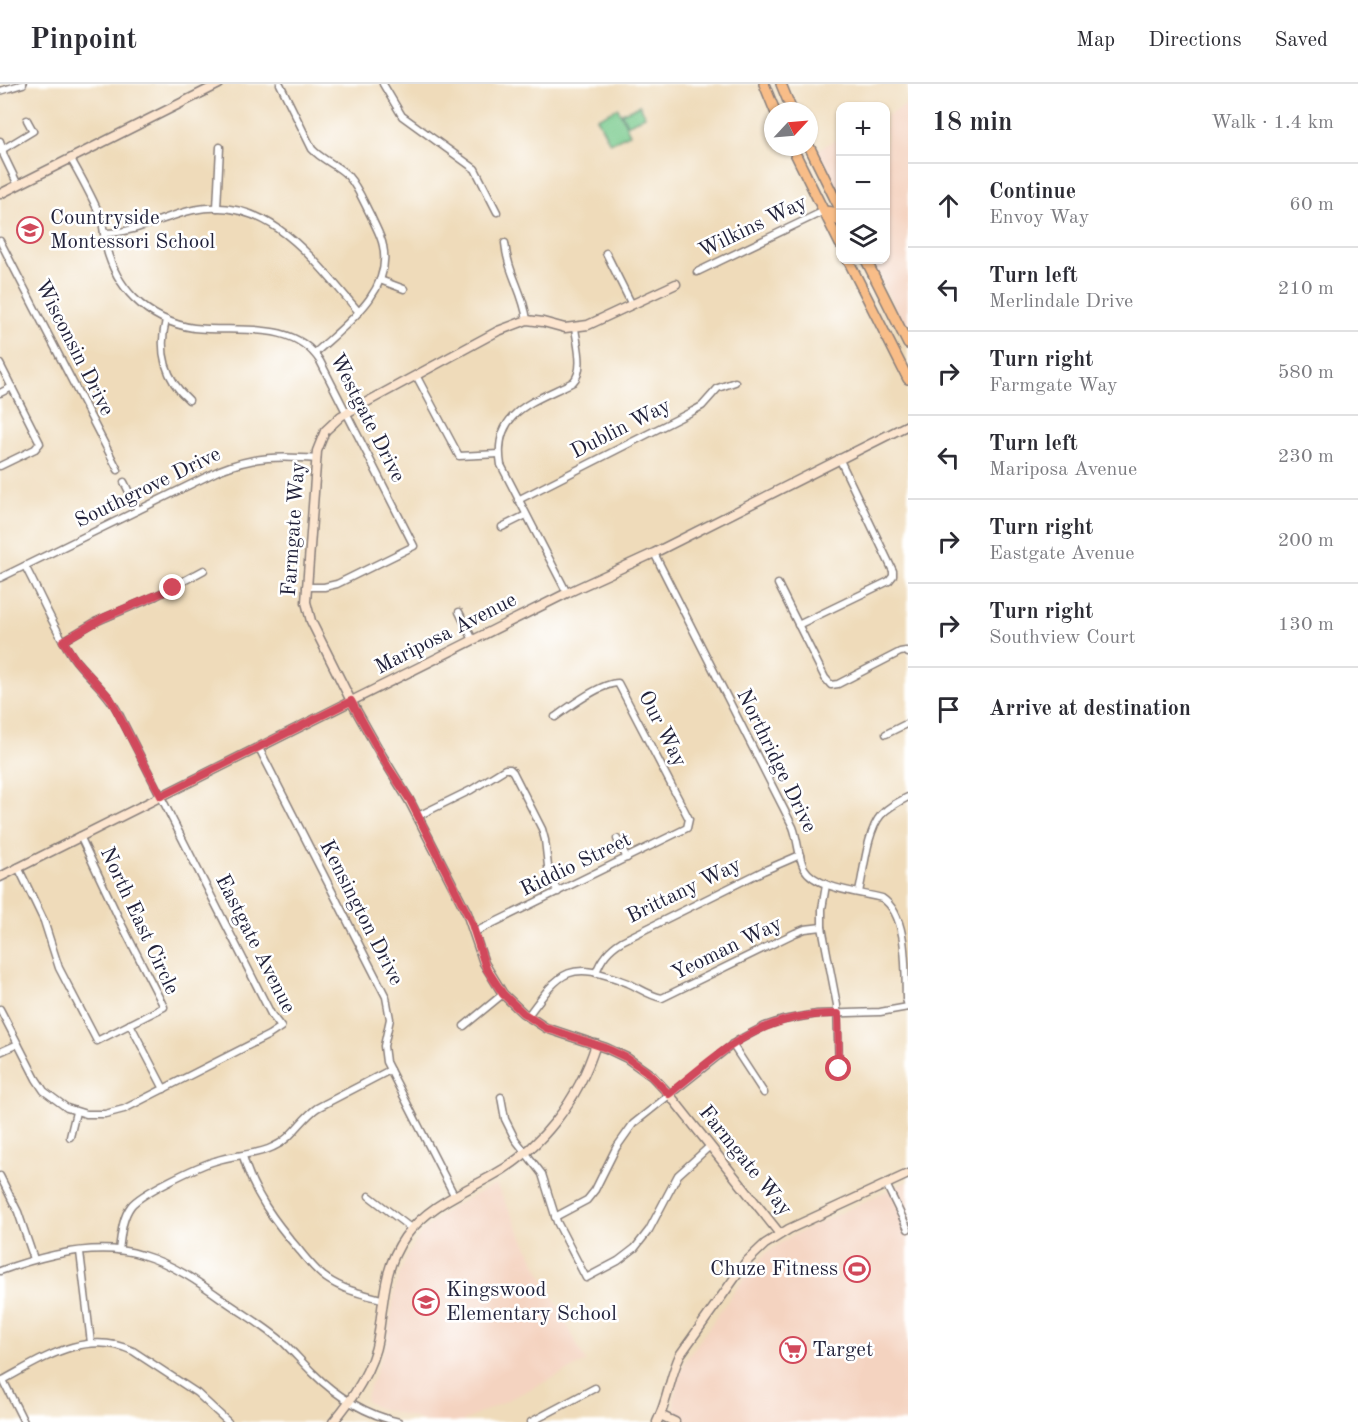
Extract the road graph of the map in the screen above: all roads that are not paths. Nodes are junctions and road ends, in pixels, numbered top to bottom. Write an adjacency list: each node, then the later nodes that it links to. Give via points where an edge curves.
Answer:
1 (23, 84): 7 (street)
2 (219, 84): 16 (street)
3 (280, 84): 32 (street, via 312,149 349,177 380,234 384,258)
4 (383, 84): 22 (street, via 402,116 475,169)
5 (764, 84): 8 (main road)
6 (781, 84): 9 (main road)
7 (0, 91)
8 (771, 102)
9 (788, 102)
10 (27, 120): 13 (street, via 33,130)
11 (0, 141): 13 (street)
12 (220, 147): 20 (street)
13 (1, 150): 17 (street)
14 (796, 156): 21 (main road)
15 (814, 156): 19 (main road)
16 (71, 159): 17 (street); 24 (street, Westgate Drive, via 99,213)
17 (18, 185): 18 (street)
18 (0, 194)
19 (836, 201)
20 (217, 208): 24 (street, via 194,210 132,230); 36 (street, via 253,215 283,231)
21 (824, 211): 23 (main road, via 833,212); 25 (main road); 31 (street, Wilkins Way)
22 (497, 212)
23 (836, 218)
24 (104, 233): 37 (street, Westgate Drive, via 121,283 143,306)
25 (836, 236)
26 (0, 241): 55 (street, Wisconsin Drive)
27 (505, 243): 38 (street, via 506,257)
28 (606, 253): 35 (street)
29 (850, 264): 44 (main road)
30 (868, 264): 40 (main road)
31 (697, 272)
32 (380, 280): 34 (street); 36 (street)
33 (676, 284): 35 (street)
34 (404, 289)
35 (632, 305): 39 (street)
36 (359, 312): 41 (street)
37 (166, 320): 41 (street, Westgate Drive, via 194,328 282,333 298,339); 48 (street, via 164,360 177,388)
38 (528, 320): 39 (street); 43 (street, Farmgate Way, via 439,362)
39 (575, 328): 51 (street, via 578,377 511,418 502,430)
40 (908, 344)
41 (315, 353): 49 (street, Westgate Drive)
42 (0, 364): 46 (street)
43 (417, 377): 49 (street, Farmgate Way); 51 (street, via 459,456)
44 (908, 379)
45 (735, 382): 57 (street, Dublin Way, via 718,388 693,411)
46 (12, 387): 47 (street); 54 (street, via 40,443)
47 (0, 393)
48 (189, 400)
49 (346, 414): 53 (street, Farmgate Way, via 325,431); 66 (street, Westgate Drive, via 414,546 337,584)
50 (908, 424): 52 (street, Mariposa Avenue)
51 (499, 454): 57 (street)
52 (839, 458): 61 (street, Mariposa Avenue); 69 (street, via 893,576)
53 (317, 459): 58 (street, Southgrove Drive, via 279,456 237,464); 66 (street, Farmgate Way)
54 (0, 466)
55 (118, 470)
56 (123, 482): 58 (street)
57 (518, 500): 59 (street)
58 (138, 510): 62 (street, Southgrove Drive)
59 (526, 515): 60 (street); 67 (street)
60 (502, 527)
61 (654, 553): 67 (street, Mariposa Avenue); 84 (street, Northridge Drive, via 793,827)
62 (25, 566): 64 (street, Southgrove Drive); 71 (street, Eastgate Avenue)
63 (204, 570): 71 (street)
64 (0, 578)
65 (778, 584): 69 (street)
66 (306, 587): 73 (street, Farmgate Way, via 310,621)
67 (567, 593): 70 (street, Mariposa Avenue)
68 (459, 612): 70 (street)
69 (798, 625): 72 (street, via 831,685 900,652)
70 (473, 640): 73 (street, Mariposa Avenue)
71 (63, 641): 78 (street, Eastgate Avenue, via 110,698)
72 (908, 653)
73 (351, 701): 77 (street, Mariposa Avenue); 80 (street, Farmgate Way)
74 (555, 717): 81 (street, Our Way, via 588,695 618,683)
75 (908, 723): 76 (street)
76 (886, 734)
77 (259, 748): 78 (street, Mariposa Avenue); 107 (street, Kensington Drive, via 386,997 390,1019 384,1054)
78 (161, 796): 82 (street, Mariposa Avenue); 108 (street, Eastgate Avenue, via 281,1026)
79 (908, 797): 90 (street, via 877,820)
80 (418, 816): 89 (street, via 510,769 542,829 549,875); 93 (street, Farmgate Way)
81 (689, 824): 85 (street, Riddio Street)
82 (80, 836): 86 (street, Mariposa Avenue); 100 (street, North East Circle, via 164,1007)
83 (617, 840): 85 (street)
84 (800, 855): 88 (street, Northridge Drive, via 808,873); 94 (street, Brittany Way, via 622,941 606,953)
85 (627, 858): 89 (street, Riddio Street)
86 (18, 867): 87 (street, Mariposa Avenue); 100 (street, North East Circle, via 47,927 59,968 97,1041)
87 (0, 877)
88 (826, 885): 90 (street, Northridge Drive); 91 (street)
89 (558, 892): 93 (street, Riddio Street)
90 (859, 892): 92 (street, Northridge Drive, via 890,902)
91 (822, 927): 94 (street, Yeoman Way, via 795,933 662,998); 98 (street)
92 (906, 931): 96 (street, Northridge Drive)
93 (475, 932): 95 (street, Farmgate Way, via 486,968)
94 (596, 973): 99 (street, Yeoman Way, via 577,971 555,980)
95 (503, 994): 99 (street, Farmgate Way); 101 (street)
96 (908, 1007): 98 (street)
97 (0, 1009): 102 (street, Eastgate Avenue)
98 (838, 1014): 104 (street, via 783,1020); 106 (street)
99 (527, 1017): 103 (street, Farmgate Way, via 559,1034)
100 (130, 1024): 108 (street)
101 (464, 1026)
102 (18, 1044): 105 (street); 112 (street, Eastgate Avenue, via 44,1091)
103 (596, 1044): 110 (street, Farmgate Way, via 634,1062); 115 (street, via 568,1102)
104 (732, 1044): 109 (street); 110 (street)
105 (0, 1052)
106 (839, 1069)
107 (390, 1070): 116 (street, via 318,1108 290,1137 275,1146); 120 (street, Kensington Drive)
108 (164, 1089): 112 (street, Eastgate Avenue, via 114,1113)
109 (764, 1093)
110 (669, 1094): 114 (street, Farmgate Way); 122 (street, via 622,1137 587,1200)
111 (501, 1097): 115 (street, via 505,1119)
112 (76, 1112): 113 (street)
113 (70, 1137)
114 (710, 1146): 122 (street, via 678,1175 635,1248 586,1278); 125 (street, Farmgate Way)
115 (527, 1153): 120 (street); 122 (street, via 544,1179)
116 (243, 1156): 126 (street, via 197,1168 131,1205); 130 (street, via 265,1205 313,1267 352,1292)
117 (908, 1174): 119 (street)
118 (0, 1176): 128 (street, via 18,1212)
119 (886, 1184): 124 (street); 125 (street)
120 (454, 1195): 123 (street)
121 (369, 1196): 123 (street)
122 (555, 1217)
123 (412, 1229): 130 (street, via 388,1272)
124 (908, 1229)
125 (780, 1234): 134 (street, via 746,1262 686,1344 674,1367)
126 (119, 1250): 127 (street); 133 (street, via 165,1263 200,1283 274,1334 313,1374)
127 (80, 1252): 128 (street); 131 (street)
128 (34, 1259): 129 (street)
129 (0, 1271)
130 (382, 1299): 133 (street, via 374,1352)
131 (91, 1343): 135 (street, via 57,1352 3,1380); 136 (street, via 112,1343 133,1351 197,1393)
132 (595, 1388): 139 (street)
133 (349, 1401): 137 (street); 138 (street)
134 (659, 1418): 140 (street)
135 (24, 1422)
136 (228, 1422)
137 (333, 1422)
138 (399, 1422)
139 (531, 1422)
140 (675, 1422)

